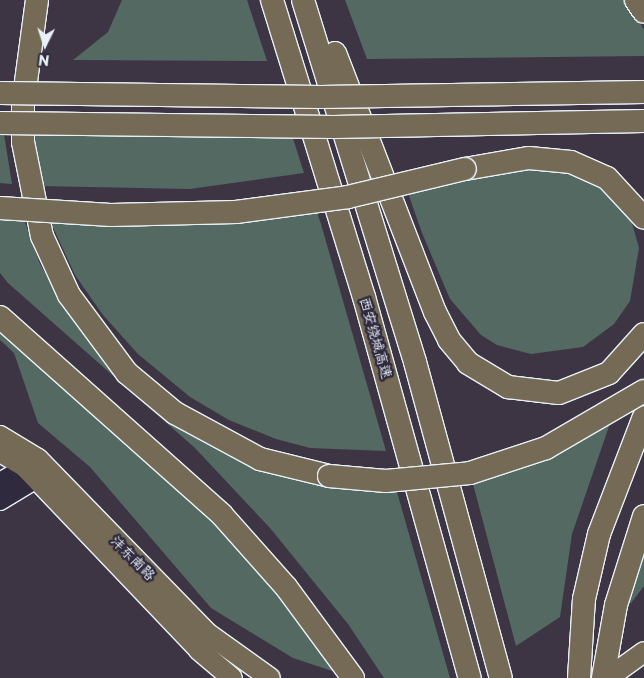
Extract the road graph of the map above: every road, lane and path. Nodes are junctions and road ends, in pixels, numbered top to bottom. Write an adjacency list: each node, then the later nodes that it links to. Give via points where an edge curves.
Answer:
1 (37, 0): 16 (highway, bridge, via 22,103 23,142 42,236 69,295 127,373 175,412 260,459 329,476 404,481 470,473 546,448)
2 (272, 0): 30 (highway, 西安绕城高速, via 369,316)
3 (303, 0): 31 (highway, via 415,362)
4 (314, 0): 14 (highway, via 435,312 468,363 508,388 559,392 609,373)
5 (636, 0): 6 (highway)
6 (644, 12)
7 (0, 92): 8 (highway, bridge, via 321,97)
8 (644, 92)
9 (644, 121): 10 (highway, bridge, via 334,127)
10 (0, 123)
11 (0, 208): 12 (highway, bridge, via 111,215 236,212 348,197 466,169 529,158 571,162 607,178)
12 (644, 218)
13 (0, 317): 18 (highway)
14 (644, 334)
15 (0, 338): 18 (highway)
16 (644, 391)
17 (644, 417): 32 (highway, via 599,534 584,599)
18 (128, 427): 29 (highway, via 255,551)
19 (0, 436): 21 (highway, 沣东南路)
20 (0, 452): 21 (highway, 沣东南路)
21 (36, 470): 22 (main road); 23 (main road); 25 (highway, 沣东南路)
22 (0, 482)
23 (0, 502)
24 (644, 516): 33 (highway, via 620,588)
25 (203, 641): 27 (highway, 沣东南路); 28 (highway, 沣东南路)
26 (644, 652): 34 (highway)
27 (232, 678)
28 (270, 678)
29 (354, 678)
30 (470, 678)
31 (501, 678)
32 (579, 678)
33 (603, 678)
34 (608, 678)

